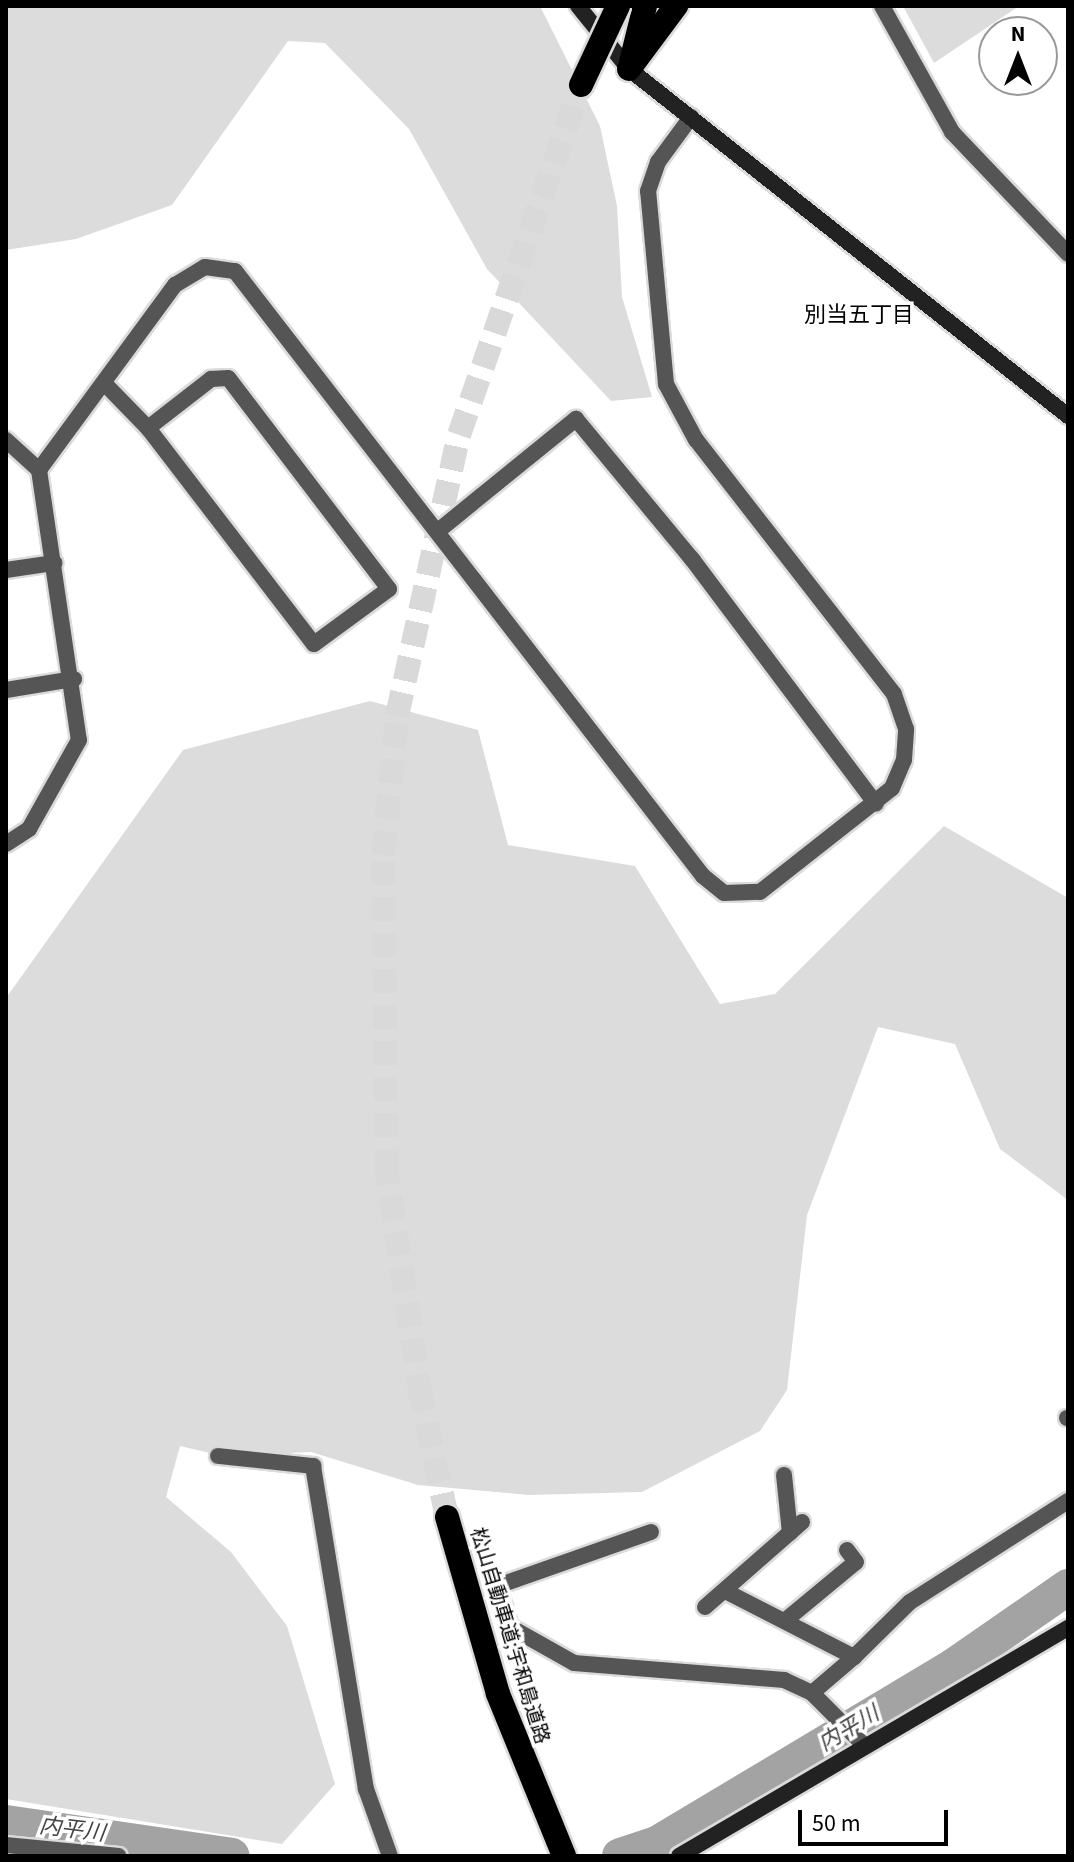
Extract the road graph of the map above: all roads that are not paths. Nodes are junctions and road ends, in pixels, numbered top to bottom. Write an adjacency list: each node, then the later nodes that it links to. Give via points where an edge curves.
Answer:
1 (578, 6): 6 (street)
2 (618, 6): 7 (highway, bridge)
3 (645, 6): 6 (highway)
4 (676, 6): 6 (highway)
5 (882, 6): 9 (street, via 952,132)
6 (629, 69): 8 (street)
7 (581, 85)
8 (691, 117): 11 (street); 20 (street, via 658,162 645,222 666,384 696,440 894,694 906,729 904,760)
9 (1068, 254)
10 (105, 384): 12 (street); 14 (street); 15 (street, via 187,273 205,267 235,271)
11 (1068, 416)
12 (148, 428): 12 (street, via 211,379 228,378 389,589 314,644)
13 (9, 446): 14 (street)
14 (39, 470): 16 (street)
15 (438, 531): 20 (street, via 703,876 724,893 767,888); 20 (street, via 576,419 692,559)
16 (54, 563): 17 (street); 18 (street)
17 (6, 570)
18 (74, 679): 19 (street); 21 (street, via 79,740 29,829)
19 (6, 690)
20 (876, 804)
21 (6, 844)
22 (218, 1456): 38 (street, via 313,1466 366,1789)
23 (784, 1475): 28 (street, via 796,1528)
24 (1068, 1501): 32 (street, via 910,1602)
25 (447, 1517): 36 (highway, 松山自動車道;宇和島道路, via 498,1694)
26 (651, 1532): 33 (street, via 498,1586 510,1627 574,1663 784,1680)
27 (847, 1550): 30 (street, via 856,1562)
28 (727, 1592): 29 (street); 30 (street)
29 (705, 1607)
30 (787, 1619): 32 (street)
31 (1068, 1628): 34 (street)
32 (854, 1657): 33 (street)
33 (812, 1693): 34 (street)
34 (865, 1746): 39 (street)
35 (6, 1845): 37 (street)
36 (563, 1855)
37 (118, 1856)
38 (390, 1856)
39 (679, 1856)

